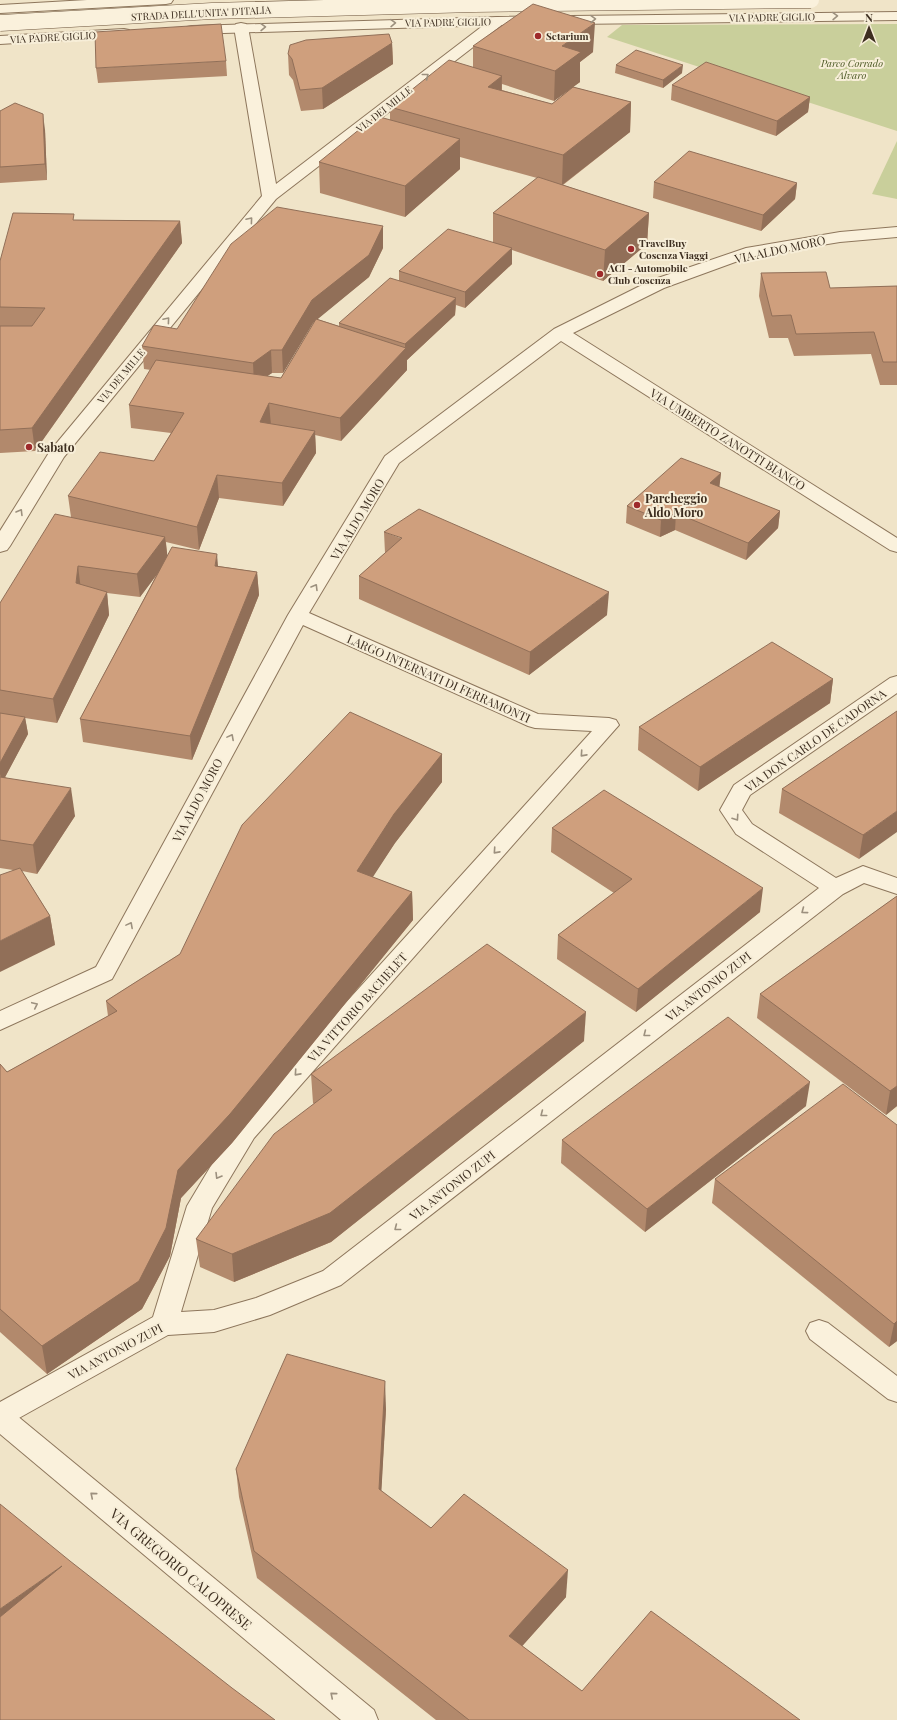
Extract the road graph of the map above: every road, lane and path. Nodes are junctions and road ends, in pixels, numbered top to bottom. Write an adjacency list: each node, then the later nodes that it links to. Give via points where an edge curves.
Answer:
1 (166, 0): 4 (street)
2 (766, 0): 7 (street)
3 (811, 0): 9 (street, STRADA DELL'UNITA' D'ITALIA, bridge, via 474,4 212,11)
4 (28, 4): 5 (street); 13 (street)
5 (0, 9)
6 (897, 16): 7 (street, VIA PADRE GIGLIO, one-way to 6)
7 (770, 17): 8 (street, VIA PADRE GIGLIO, one-way to 7)
8 (498, 21): 10 (street, VIA PADRE GIGLIO, one-way to 8); 15 (street, VIA DEI MILLE, one-way to 8)
9 (0, 23)
10 (240, 27): 11 (street, VIA PADRE GIGLIO); 15 (street)
11 (177, 31)
12 (138, 33): 13 (street, VIA PADRE GIGLIO)
13 (27, 39): 14 (street, VIA PADRE GIGLIO)
14 (0, 40)
15 (270, 196): 18 (street, VIA DEI MILLE, one-way to 15, via 56,455)
16 (897, 232): 17 (street, VIA ALDO MORO, via 840,237 746,253 658,284)
17 (560, 333): 19 (street, VIA UMBERTO ZANOTTI BIANCO); 20 (street, VIA ALDO MORO, one-way to 17, via 392,460)
18 (0, 546)
19 (897, 546)
20 (298, 615): 22 (street, LARGO INTERNATI DI FERRAMONTI, via 534,720); 25 (street, VIA ALDO MORO, one-way to 20, via 104,973)
21 (897, 682): 24 (street, VIA DON CARLO DE CADORNA, one-way to 24, via 742,790 731,810 744,829)
22 (609, 725): 26 (street, VIA VITTORIO BACHELET, one-way to 26, via 245,1131 200,1206)
23 (897, 886): 24 (street, VIA ANTONIO ZUPI, via 863,874)
24 (835, 888): 26 (street, VIA ANTONIO ZUPI, one-way to 26, via 332,1278 261,1306 214,1320)
25 (0, 1021)
26 (164, 1324): 29 (street, VIA ANTONIO ZUPI)
27 (819, 1331): 28 (street)
28 (897, 1391)
29 (0, 1417): 30 (street, VIA GREGORIO CALOPRESE, one-way to 29)
30 (363, 1720)

